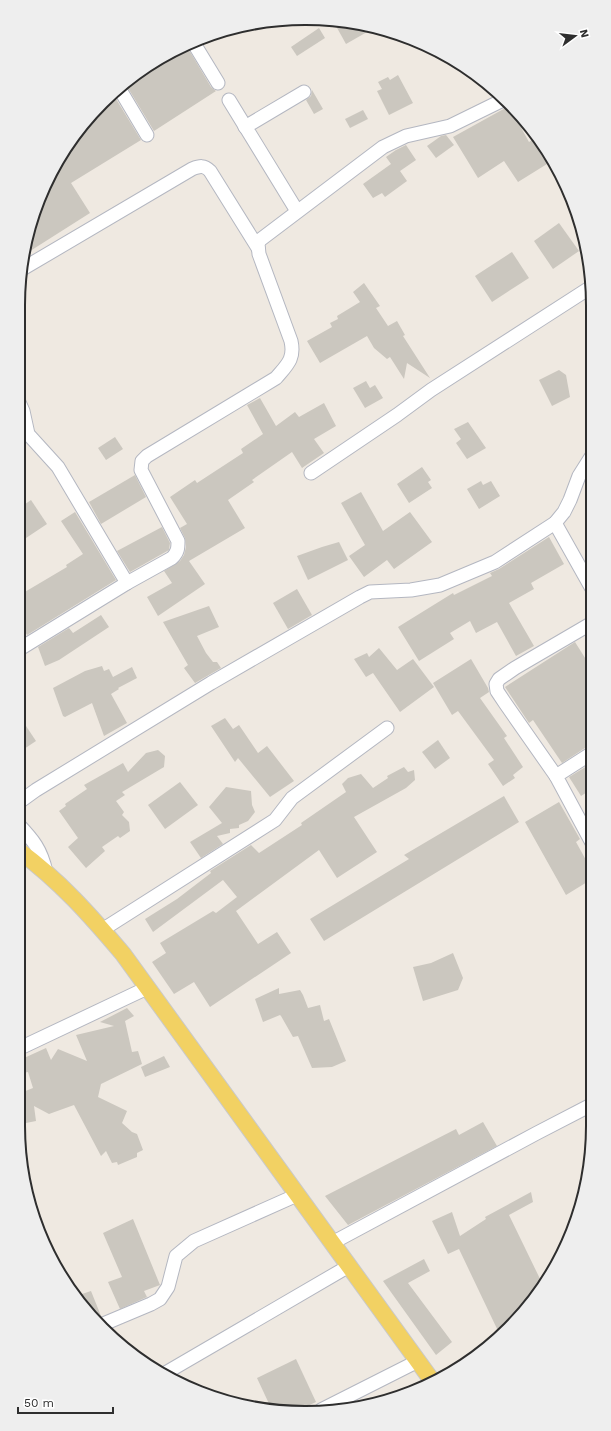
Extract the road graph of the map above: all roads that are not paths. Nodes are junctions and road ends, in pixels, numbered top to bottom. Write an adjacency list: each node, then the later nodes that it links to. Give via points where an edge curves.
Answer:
1 (196, 47): 2 (street)
2 (218, 83)
3 (304, 92): 7 (street)
4 (122, 94): 8 (street)
5 (228, 100): 7 (street)
6 (499, 103): 9 (street, via 450,126 406,136 383,146)
7 (245, 127): 9 (street)
8 (147, 135)
9 (297, 211): 10 (street, via 260,240)
10 (258, 248): 11 (street, via 210,171 201,166); 18 (street, via 258,254 291,341 293,350 290,360 276,378 142,461 141,470 178,541 178,549 172,558)
11 (28, 266)
12 (585, 291): 15 (street, via 431,390)
13 (25, 439): 18 (street, via 58,467)
14 (586, 464): 16 (street, via 578,476 564,512)
15 (311, 473)
16 (555, 523): 17 (street); 24 (street, via 495,562 440,585 411,590 370,592 360,597 211,683)
17 (586, 578)
18 (127, 583): 20 (street)
19 (586, 627): 23 (street, via 515,668 496,684 497,691)
20 (25, 646)
21 (387, 728): 29 (street, via 292,798 275,820)
22 (586, 757): 23 (street)
23 (556, 776): 26 (street)
24 (25, 798)
25 (25, 832): 28 (street, via 41,852)
26 (586, 832)
27 (25, 856): 28 (main road)
28 (46, 872): 29 (main road)
29 (102, 930): 30 (main road)
30 (147, 988): 31 (street); 33 (main road)
31 (25, 1046)
32 (586, 1108): 34 (street)
33 (296, 1194): 34 (main road); 36 (street, via 194,1241 176,1256 168,1287 160,1299)
34 (332, 1243): 35 (main road)
35 (349, 1266): 37 (main road); 38 (street)
36 (106, 1323)
37 (418, 1361): 39 (main road); 40 (street)
38 (170, 1371)
39 (430, 1377)
40 (332, 1405)

